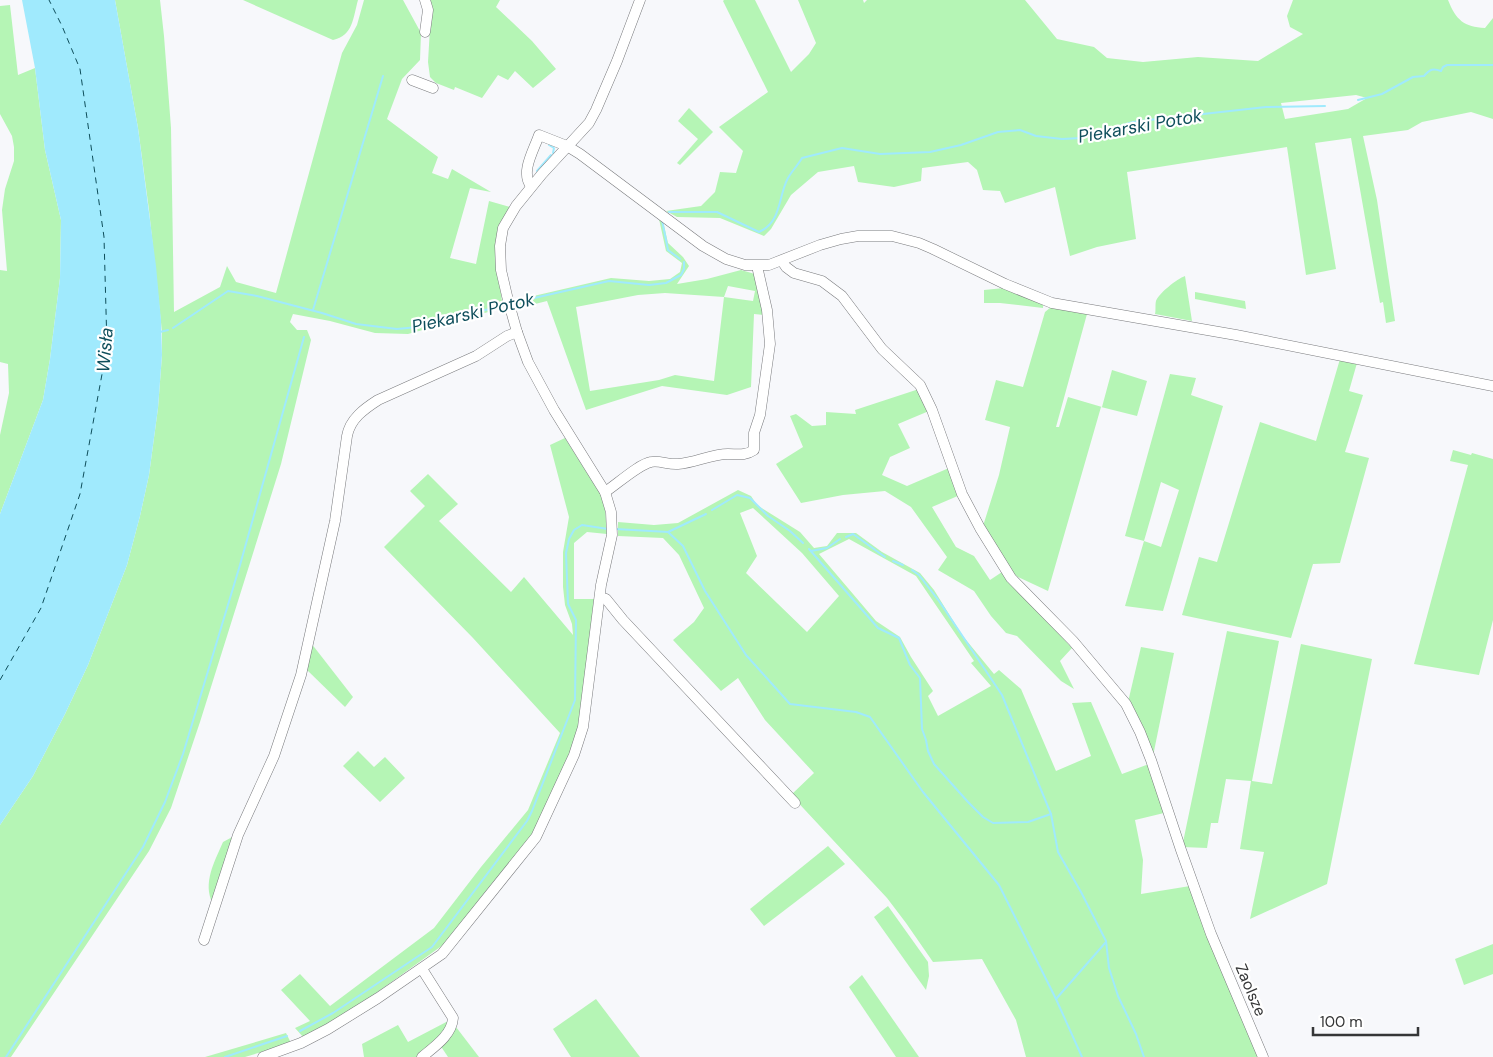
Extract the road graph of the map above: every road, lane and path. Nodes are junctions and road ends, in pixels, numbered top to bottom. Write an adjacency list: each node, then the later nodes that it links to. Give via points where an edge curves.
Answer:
1 (425, 0): 3 (street, via 428,10)
2 (640, 0): 6 (street, via 598,105 588,123)
3 (425, 32)
4 (412, 80): 5 (street)
5 (433, 88)
6 (567, 146): 7 (street); 7 (street, via 539,136 526,173); 9 (street, via 703,246 745,266)
7 (531, 186): 10 (street, via 508,217 501,238 500,262)
8 (782, 261): 9 (street); 11 (street, via 841,239 892,236 919,243 1052,303 1248,337); 19 (street, Zaolsze, via 794,273 822,281 842,296 882,349 920,385 962,494 1011,578 1073,640 1126,704 1151,760 1211,934)
9 (756, 266): 12 (street, via 767,310 770,344 760,415 754,433 754,450 683,464 648,462)
10 (517, 332): 12 (street, via 545,395); 15 (street, via 476,356 378,400 363,410 350,425 335,521 301,675 274,756 238,835)
11 (1493, 386)
12 (606, 492): 13 (street, via 610,502 612,535)
13 (600, 597): 14 (street, via 606,599); 16 (street, via 584,727 554,800 526,851 442,954)
14 (795, 803)
15 (204, 940)
16 (422, 968): 17 (street, via 328,1029); 18 (street, via 453,1018 450,1030)
17 (263, 1057)
18 (422, 1057)
19 (1263, 1057)

